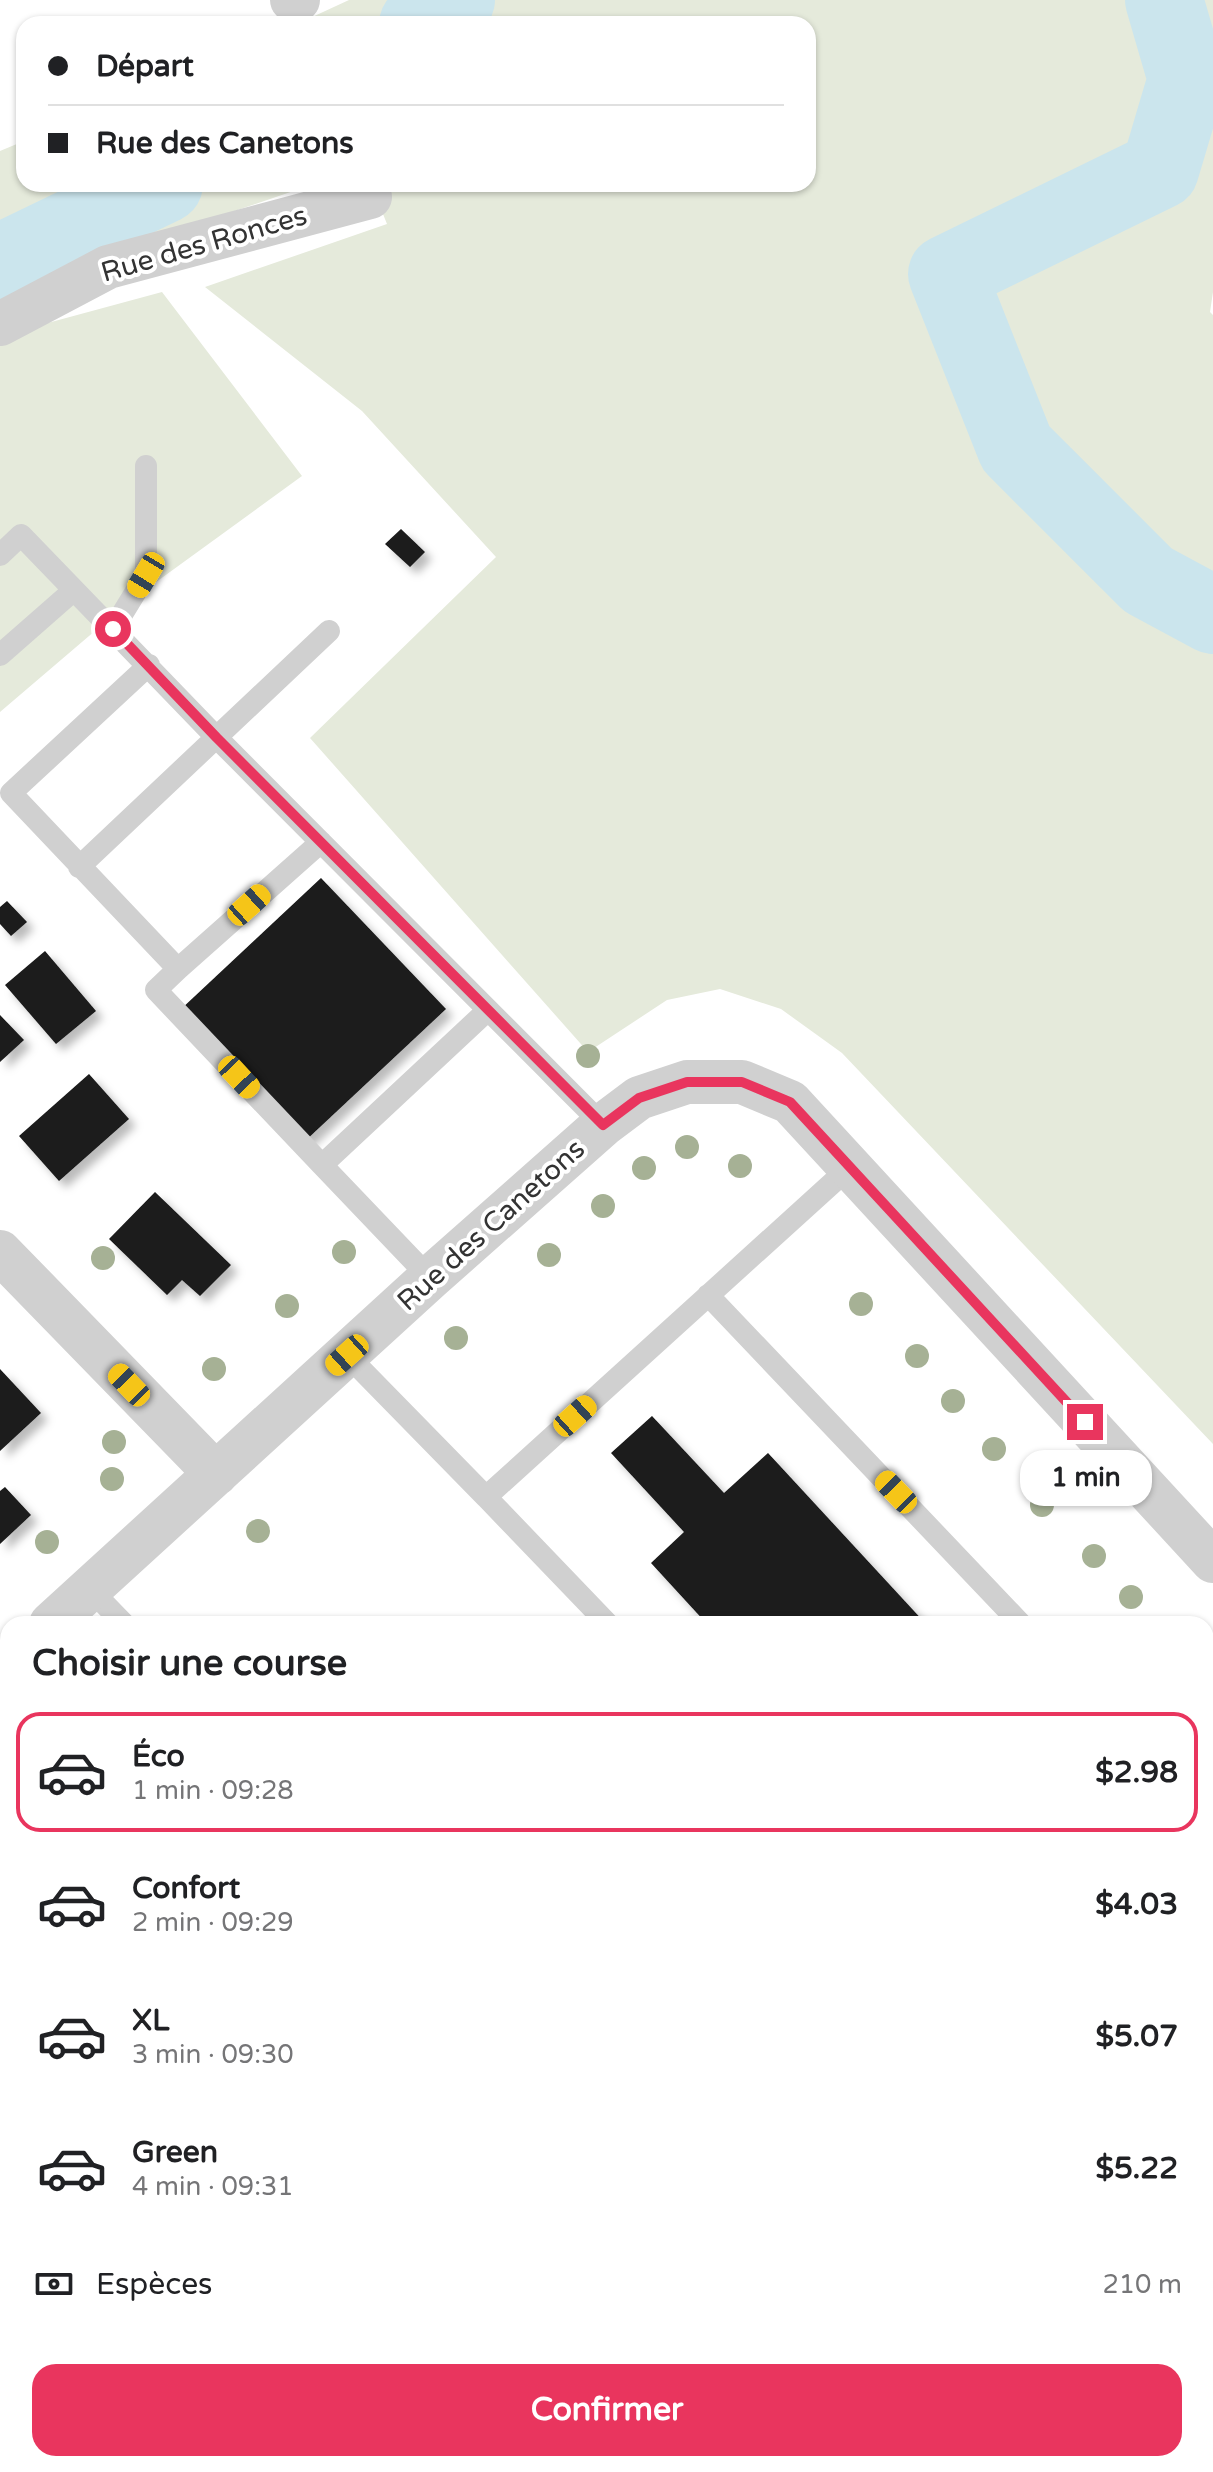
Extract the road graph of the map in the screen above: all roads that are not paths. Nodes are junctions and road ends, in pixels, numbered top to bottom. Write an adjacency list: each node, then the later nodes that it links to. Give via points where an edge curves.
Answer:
1 (370, 197): 2 (street, Rue des Ronces, via 108,267)
2 (0, 324)
3 (146, 466): 6 (lane, via 146,575)
4 (0, 555): 5 (lane, via 21,535)
5 (74, 590): 6 (lane); 8 (lane)
6 (113, 629): 9 (lane)
7 (329, 631): 10 (lane)
8 (0, 655)
9 (149, 665): 10 (lane); 12 (lane, via 11,793)
10 (217, 738): 11 (lane); 12 (lane)
11 (321, 842): 13 (lane); 14 (lane)
12 (79, 867): 13 (lane)
13 (178, 969): 16 (lane, via 156,990)
14 (488, 1010): 15 (lane); 16 (lane)
15 (603, 1125): 17 (street, Rue des Canetons, via 639,1098 687,1082 742,1082 790,1102); 19 (street, Rue des Canetons)
16 (322, 1165): 19 (lane)
17 (850, 1167): 20 (lane); 24 (street, Rue des Canetons)
18 (0, 1252): 22 (street)
19 (430, 1278): 21 (street, Rue des Canetons)
20 (708, 1295): 23 (lane); 29 (lane)
21 (347, 1355): 22 (street, Rue des Canetons); 23 (lane)
22 (216, 1474): 25 (street, Rue des Canetons)
23 (486, 1497): 28 (lane)
24 (1213, 1561)
25 (90, 1589): 26 (street, Rue des Canetons); 27 (lane)
26 (60, 1616)
27 (116, 1616)
28 (600, 1616)
29 (1013, 1616)

